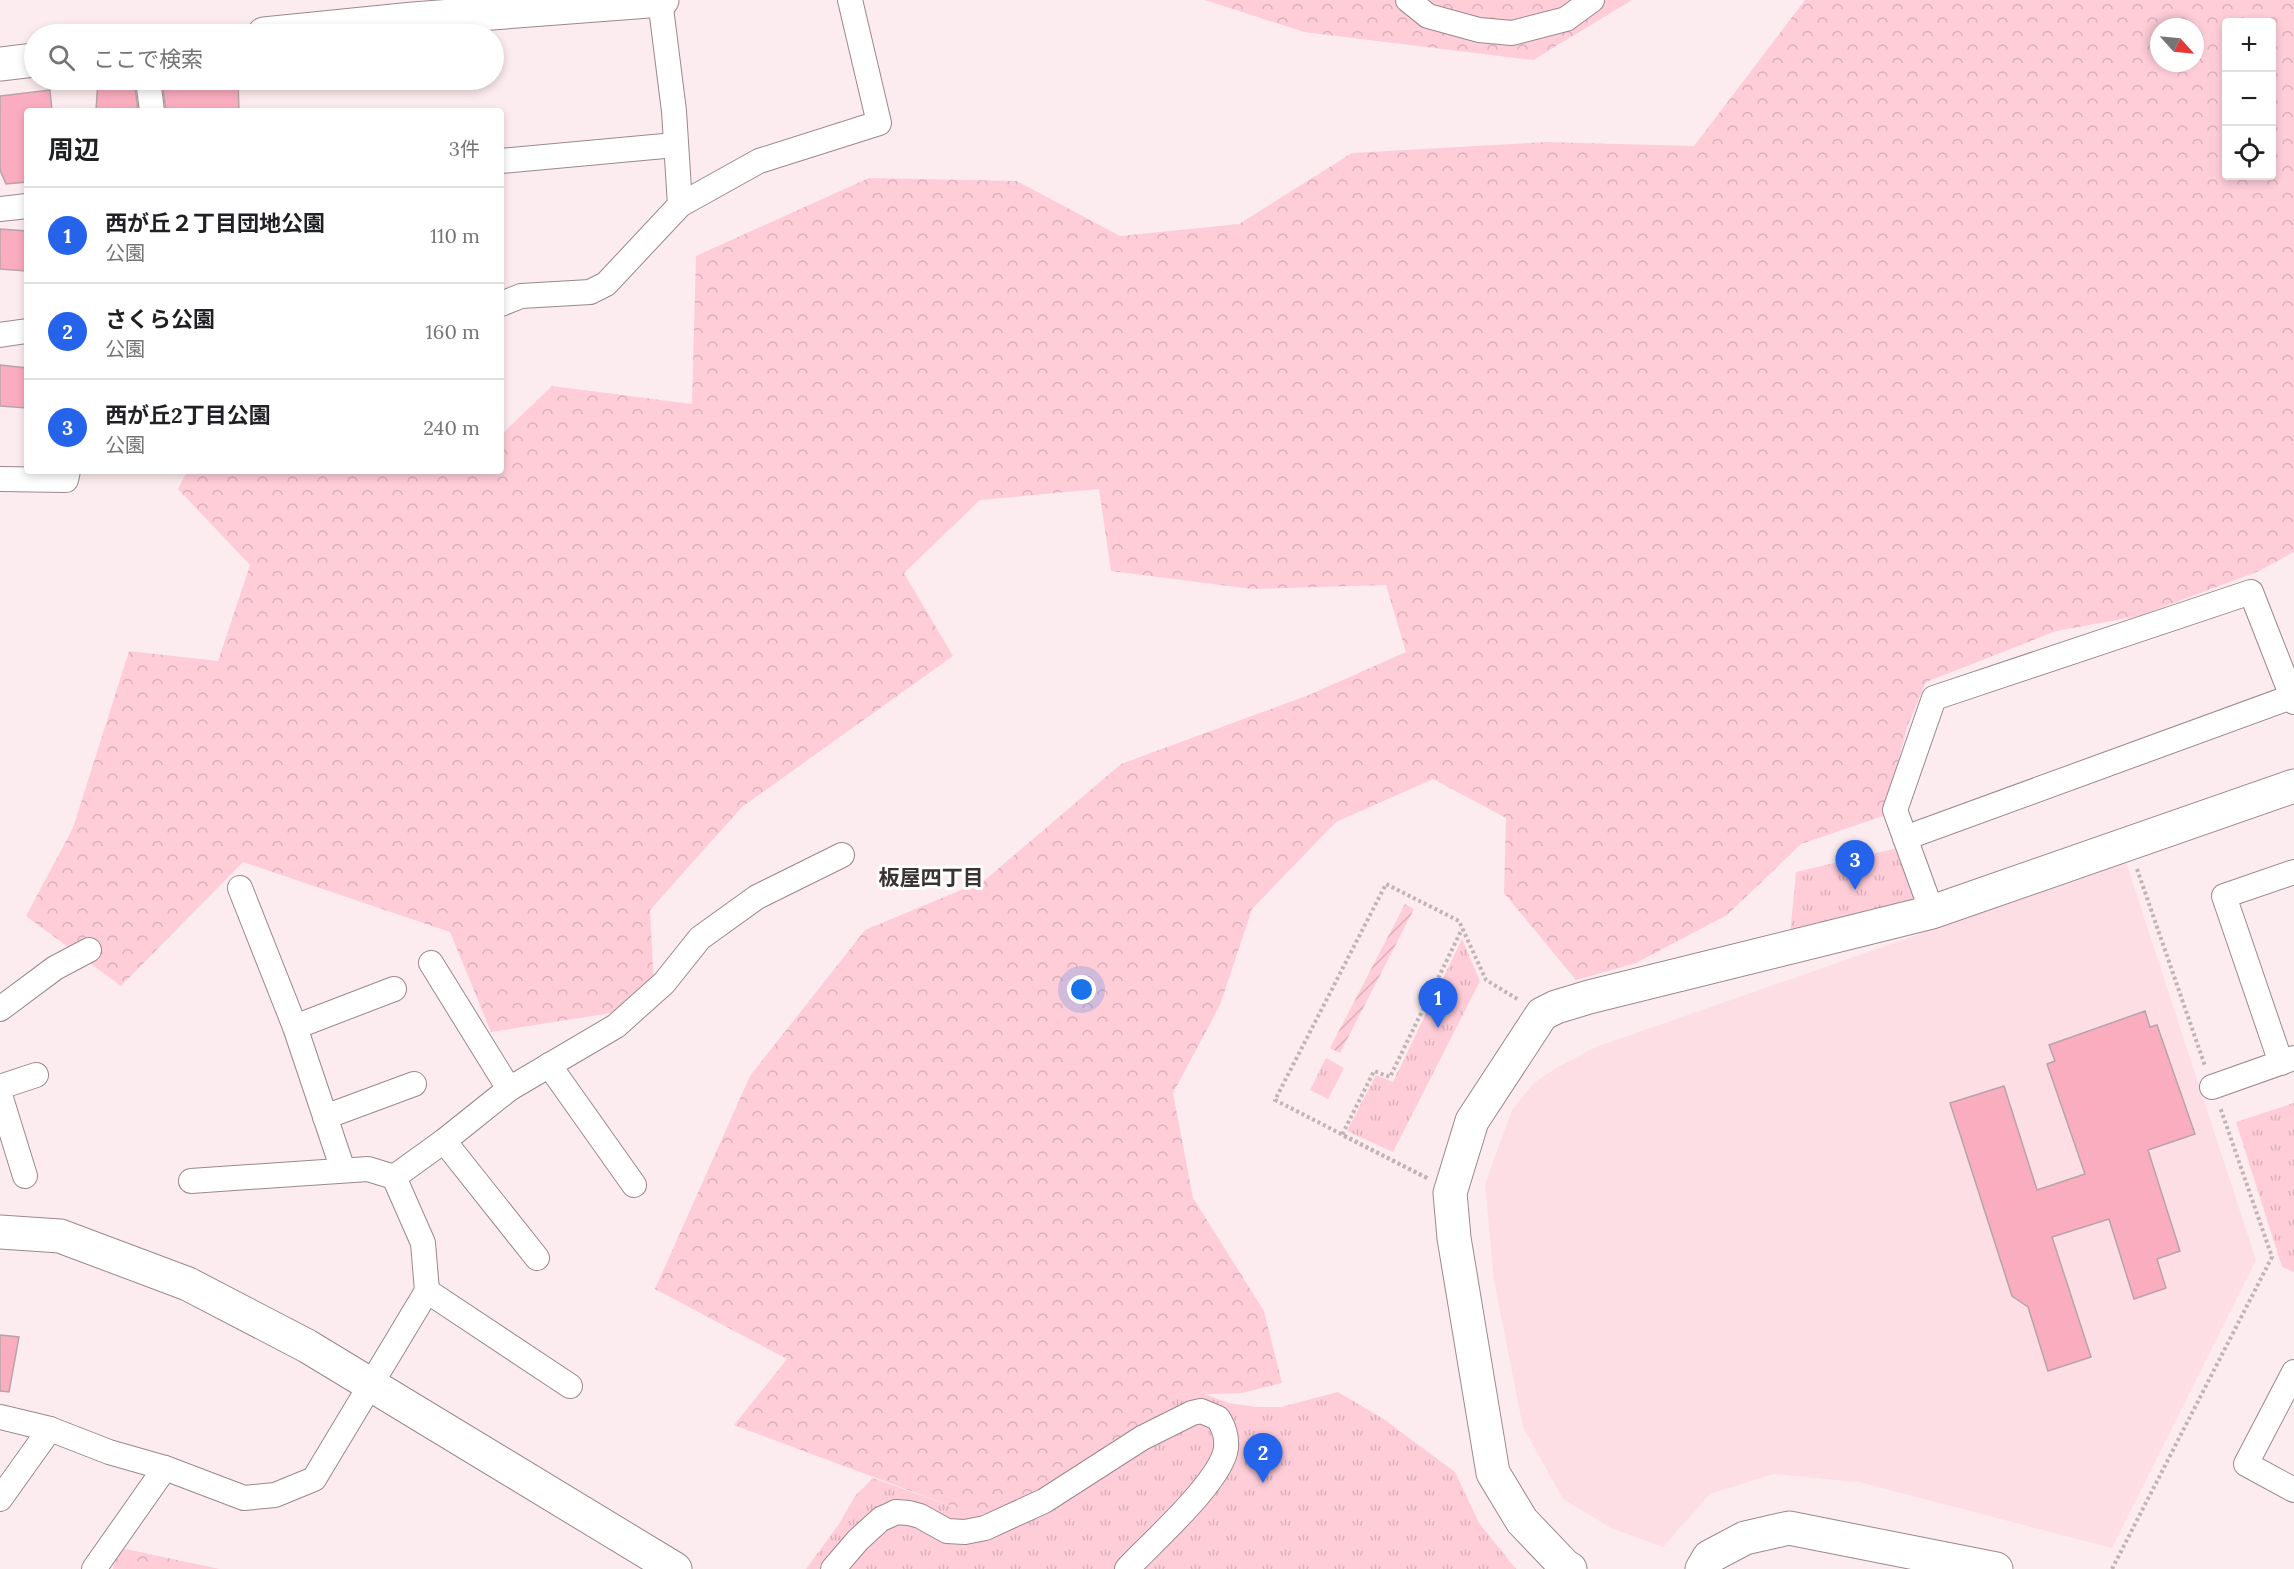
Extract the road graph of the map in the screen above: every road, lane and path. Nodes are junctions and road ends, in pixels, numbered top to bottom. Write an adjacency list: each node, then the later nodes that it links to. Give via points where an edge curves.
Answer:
1 (661, 0): 5 (street); 11 (street)
2 (850, 0): 13 (street, via 879,123 759,161)
3 (1408, 0): 4 (street, via 1428,16 1479,30 1512,33 1566,19)
4 (1592, 0)
5 (412, 10): 6 (street)
6 (326, 24)
7 (24, 61): 8 (street)
8 (0, 64)
9 (149, 90): 10 (street)
10 (152, 108)
11 (675, 145): 12 (street); 13 (street)
12 (504, 161)
13 (680, 205): 16 (street, via 606,284 590,292 521,296)
14 (24, 206): 15 (street)
15 (0, 208)
16 (504, 303)
17 (24, 331): 18 (street)
18 (0, 335)
19 (67, 474): 20 (street, via 66,480)
20 (0, 480)
21 (2293, 699): 23 (street); 23 (street, via 2251,592 1934,698 1895,810)
22 (2294, 786): 24 (street)
23 (1905, 838): 28 (street)
24 (2128, 843): 28 (street); 40 (path)
25 (842, 855): 37 (street, via 757,897 700,938 664,982 616,1026)
26 (2294, 872): 36 (street, via 2224,896)
27 (240, 888): 35 (street)
28 (1932, 912): 68 (street, via 1556,1007 1542,1014 1472,1121 1450,1193 1492,1473 1522,1521)
29 (1462, 929): 33 (path, via 1485,980); 45 (path, via 1390,1077 1374,1071); 45 (path, via 1459,921 1386,884 1275,1100)
30 (89, 950): 34 (street, via 55,968)
31 (431, 963): 42 (street)
32 (394, 989): 35 (street)
33 (1521, 1001)
34 (0, 1009)
35 (295, 1027): 44 (street)
36 (2287, 1060): 40 (street)
37 (549, 1065): 42 (street); 52 (street)
38 (36, 1075): 41 (street)
39 (414, 1084): 44 (street)
40 (2212, 1086): 71 (path, via 2272,1257)
41 (0, 1087)
42 (508, 1089): 46 (street)
43 (0, 1095): 48 (street)
44 (325, 1117): 47 (street)
45 (1342, 1135): 50 (path)
46 (444, 1141): 49 (street); 54 (street)
47 (343, 1170): 49 (street, via 368,1169); 51 (street)
48 (25, 1176)
49 (394, 1177): 55 (street, via 423,1243)
50 (1431, 1180)
51 (191, 1181)
52 (634, 1185)
53 (0, 1232): 57 (street, via 60,1236 188,1284 307,1346)
54 (537, 1258)
55 (427, 1291): 57 (street); 58 (street)
56 (2294, 1372): 62 (street, via 2246,1464)
57 (372, 1386): 61 (street, via 314,1479 275,1495 244,1498); 64 (street)
58 (570, 1386)
59 (0, 1417): 60 (street)
60 (50, 1429): 61 (street); 63 (street)
61 (165, 1468): 65 (street)
62 (2294, 1490)
63 (0, 1499)
64 (669, 1567)
65 (94, 1569)
66 (833, 1569): 67 (street, via 881,1519 897,1512 920,1516 947,1532 985,1528 1044,1501 1142,1438 1192,1413 1201,1411 1218,1418 1226,1434 1226,1450 1220,1464 1176,1521)
67 (1127, 1569)
68 (1570, 1569)
69 (1702, 1569): 70 (street, via 1709,1557 1745,1538 1790,1528)
70 (1996, 1569)
71 (2112, 1569)

